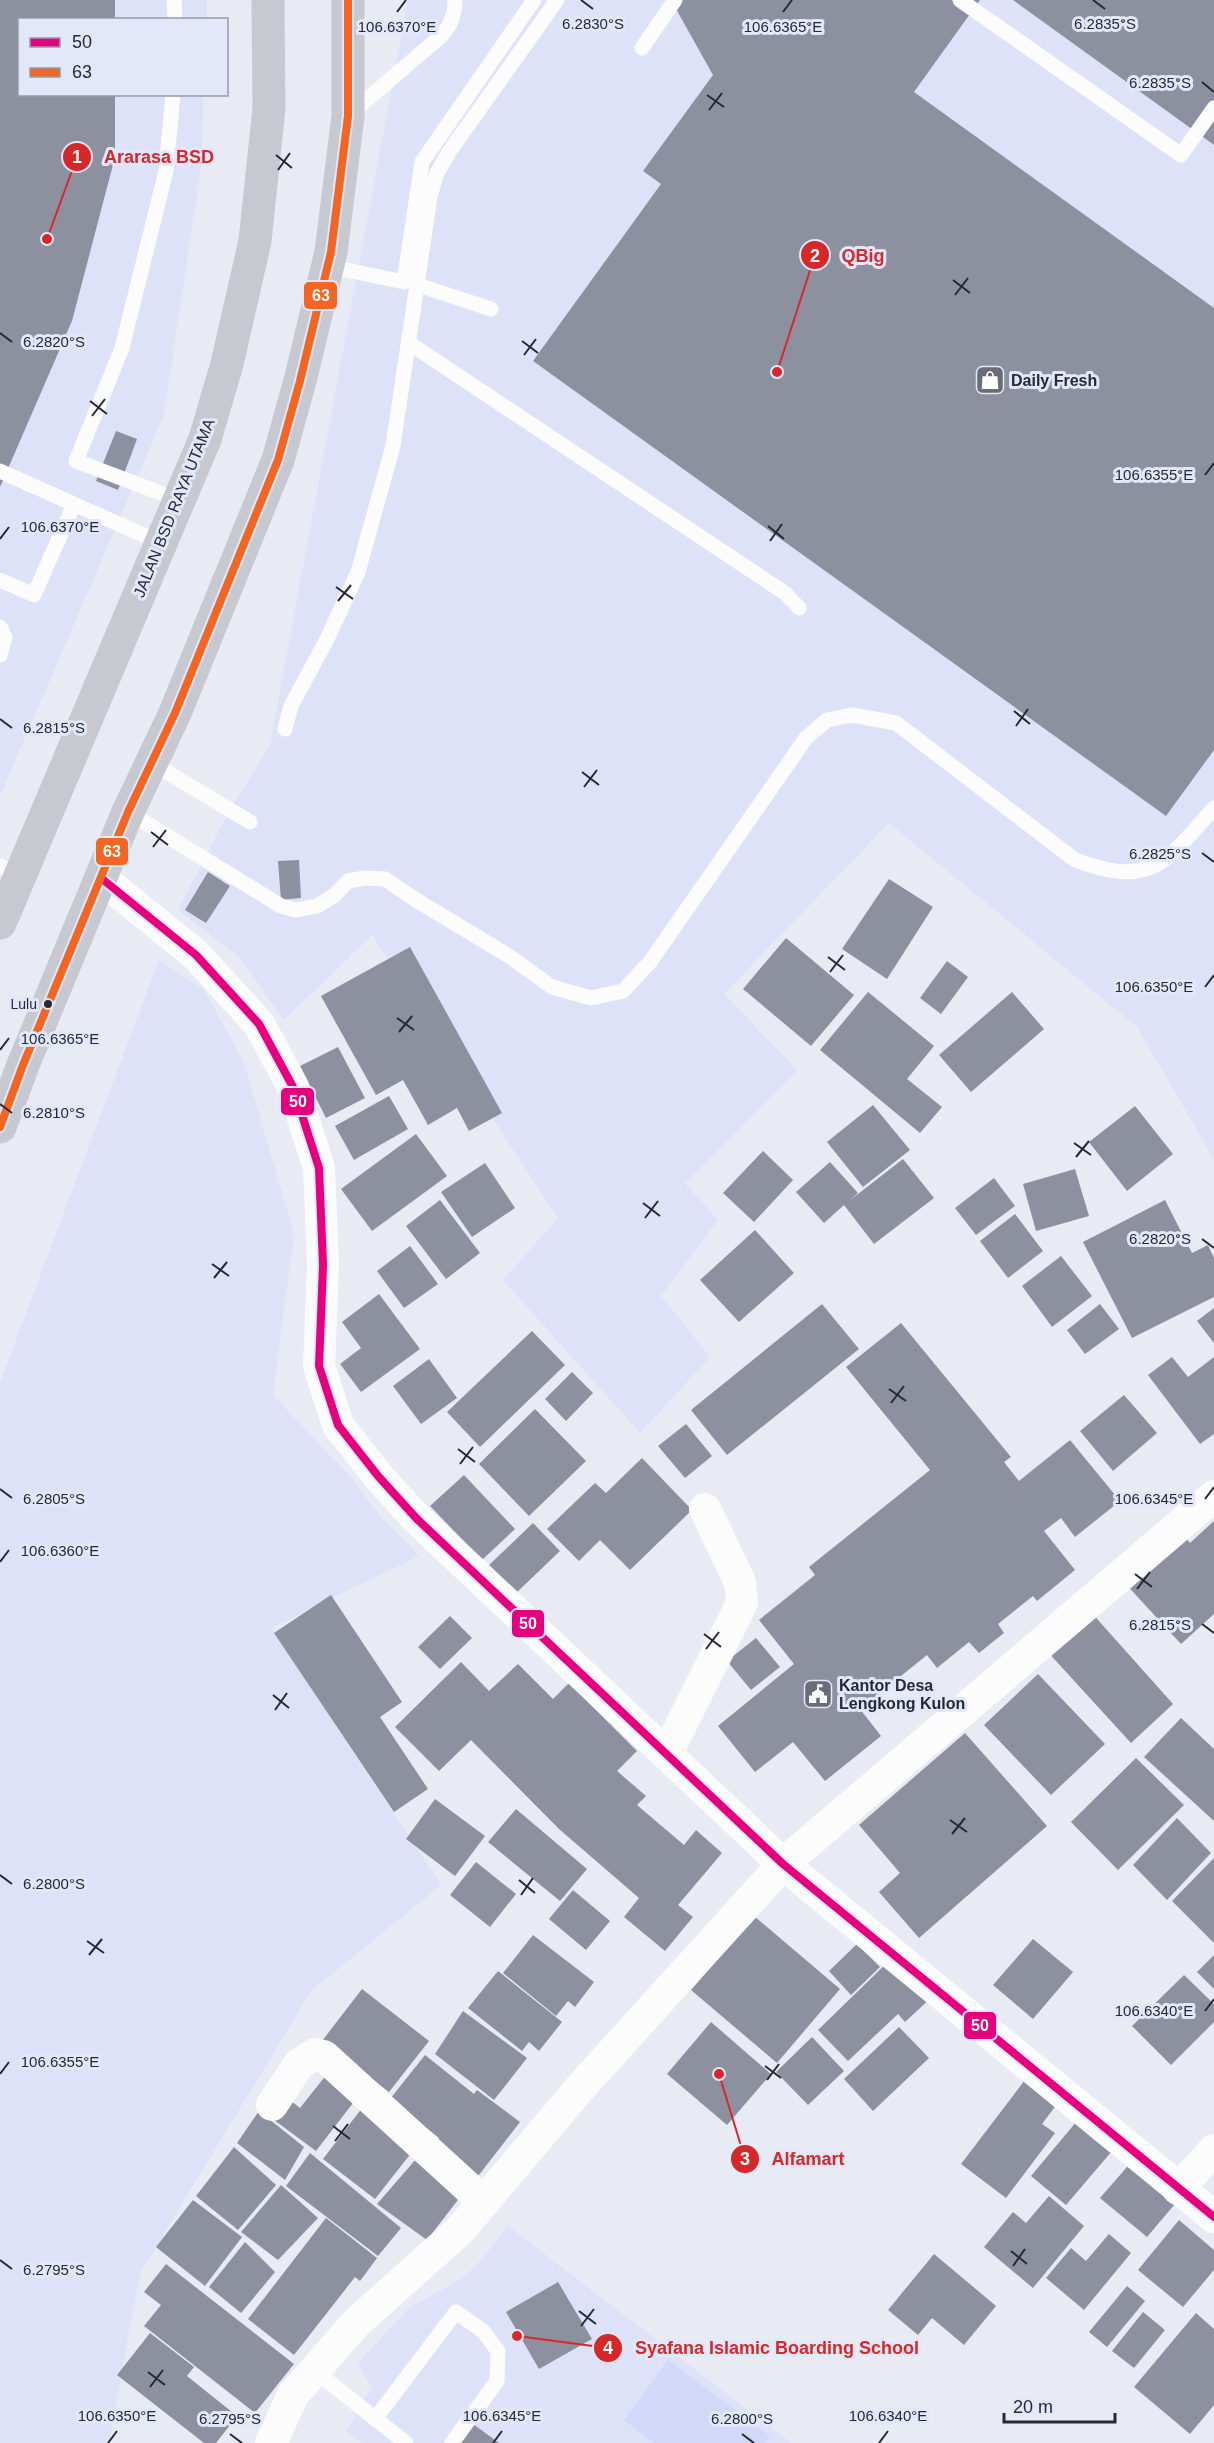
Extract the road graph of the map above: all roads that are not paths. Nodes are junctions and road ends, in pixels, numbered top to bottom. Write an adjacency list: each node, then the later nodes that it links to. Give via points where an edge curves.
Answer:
1 (174, 0): 9 (lane)
2 (268, 0): 19 (main road, JALAN BSD RAYA UTAMA, via 269,108 255,241 205,439)
3 (348, 0): 13 (main road)
4 (455, 0): 13 (lane, via 455,12 441,36)
5 (534, 0): 14 (lane, via 422,162 404,282)
6 (557, 0): 15 (lane, via 448,152 436,175)
7 (675, 0): 10 (lane)
8 (960, 0): 12 (lane, via 1181,155)
9 (175, 18)
10 (642, 48)
11 (173, 96): 19 (lane, via 166,171 122,348 76,461)
12 (1214, 108)
13 (348, 116): 14 (main road)
14 (328, 266): 27 (main road, via 278,460)
15 (418, 285): 16 (lane); 17 (lane)
16 (491, 309)
17 (410, 343): 23 (lane, via 785,593); 26 (lane, via 393,446 358,572 291,706)
18 (0, 471): 20 (lane)
19 (179, 500): 21 (main road, JALAN BSD RAYA UTAMA)
20 (74, 504): 21 (lane); 22 (lane, via 34,595)
21 (161, 543): 31 (main road, JALAN BSD RAYA UTAMA)
22 (0, 579)
23 (799, 608)
24 (0, 627): 25 (lane, via 5,637)
25 (0, 655)
26 (285, 729)
27 (152, 763): 29 (main road); 30 (lane)
28 (1214, 808): 29 (lane, via 1171,856 1149,870 1120,873 1100,869 1076,860 896,723 852,715 827,720 806,738 650,962 623,991 591,999 552,987 386,879 348,881 317,906 296,910 281,906)
29 (128, 812): 32 (main road)
30 (250, 822)
31 (10, 871): 33 (main road, JALAN BSD RAYA UTAMA)
32 (101, 878): 34 (main road); 37 (street, via 196,955 259,1024 292,1087 319,1168 319,1366 338,1425 417,1519)
33 (0, 923)
34 (0, 1127)
35 (1214, 1496): 38 (street)
36 (705, 1509): 37 (street, via 741,1582 742,1603)
37 (667, 1753): 38 (street)
38 (783, 1864): 41 (street); 42 (street, via 580,2088)
39 (272, 2105): 42 (street, via 299,2064 315,2054 324,2056)
40 (1214, 2150): 41 (street)
41 (1178, 2189): 43 (street)
42 (483, 2202): 44 (street, via 432,2257 356,2324)
43 (1214, 2217)
44 (315, 2371): 45 (lane); 46 (street, via 293,2395)
45 (375, 2419): 47 (lane); 48 (lane, via 456,2312 483,2331 498,2351 497,2381)
46 (271, 2443)
47 (406, 2443)
48 (452, 2443)

